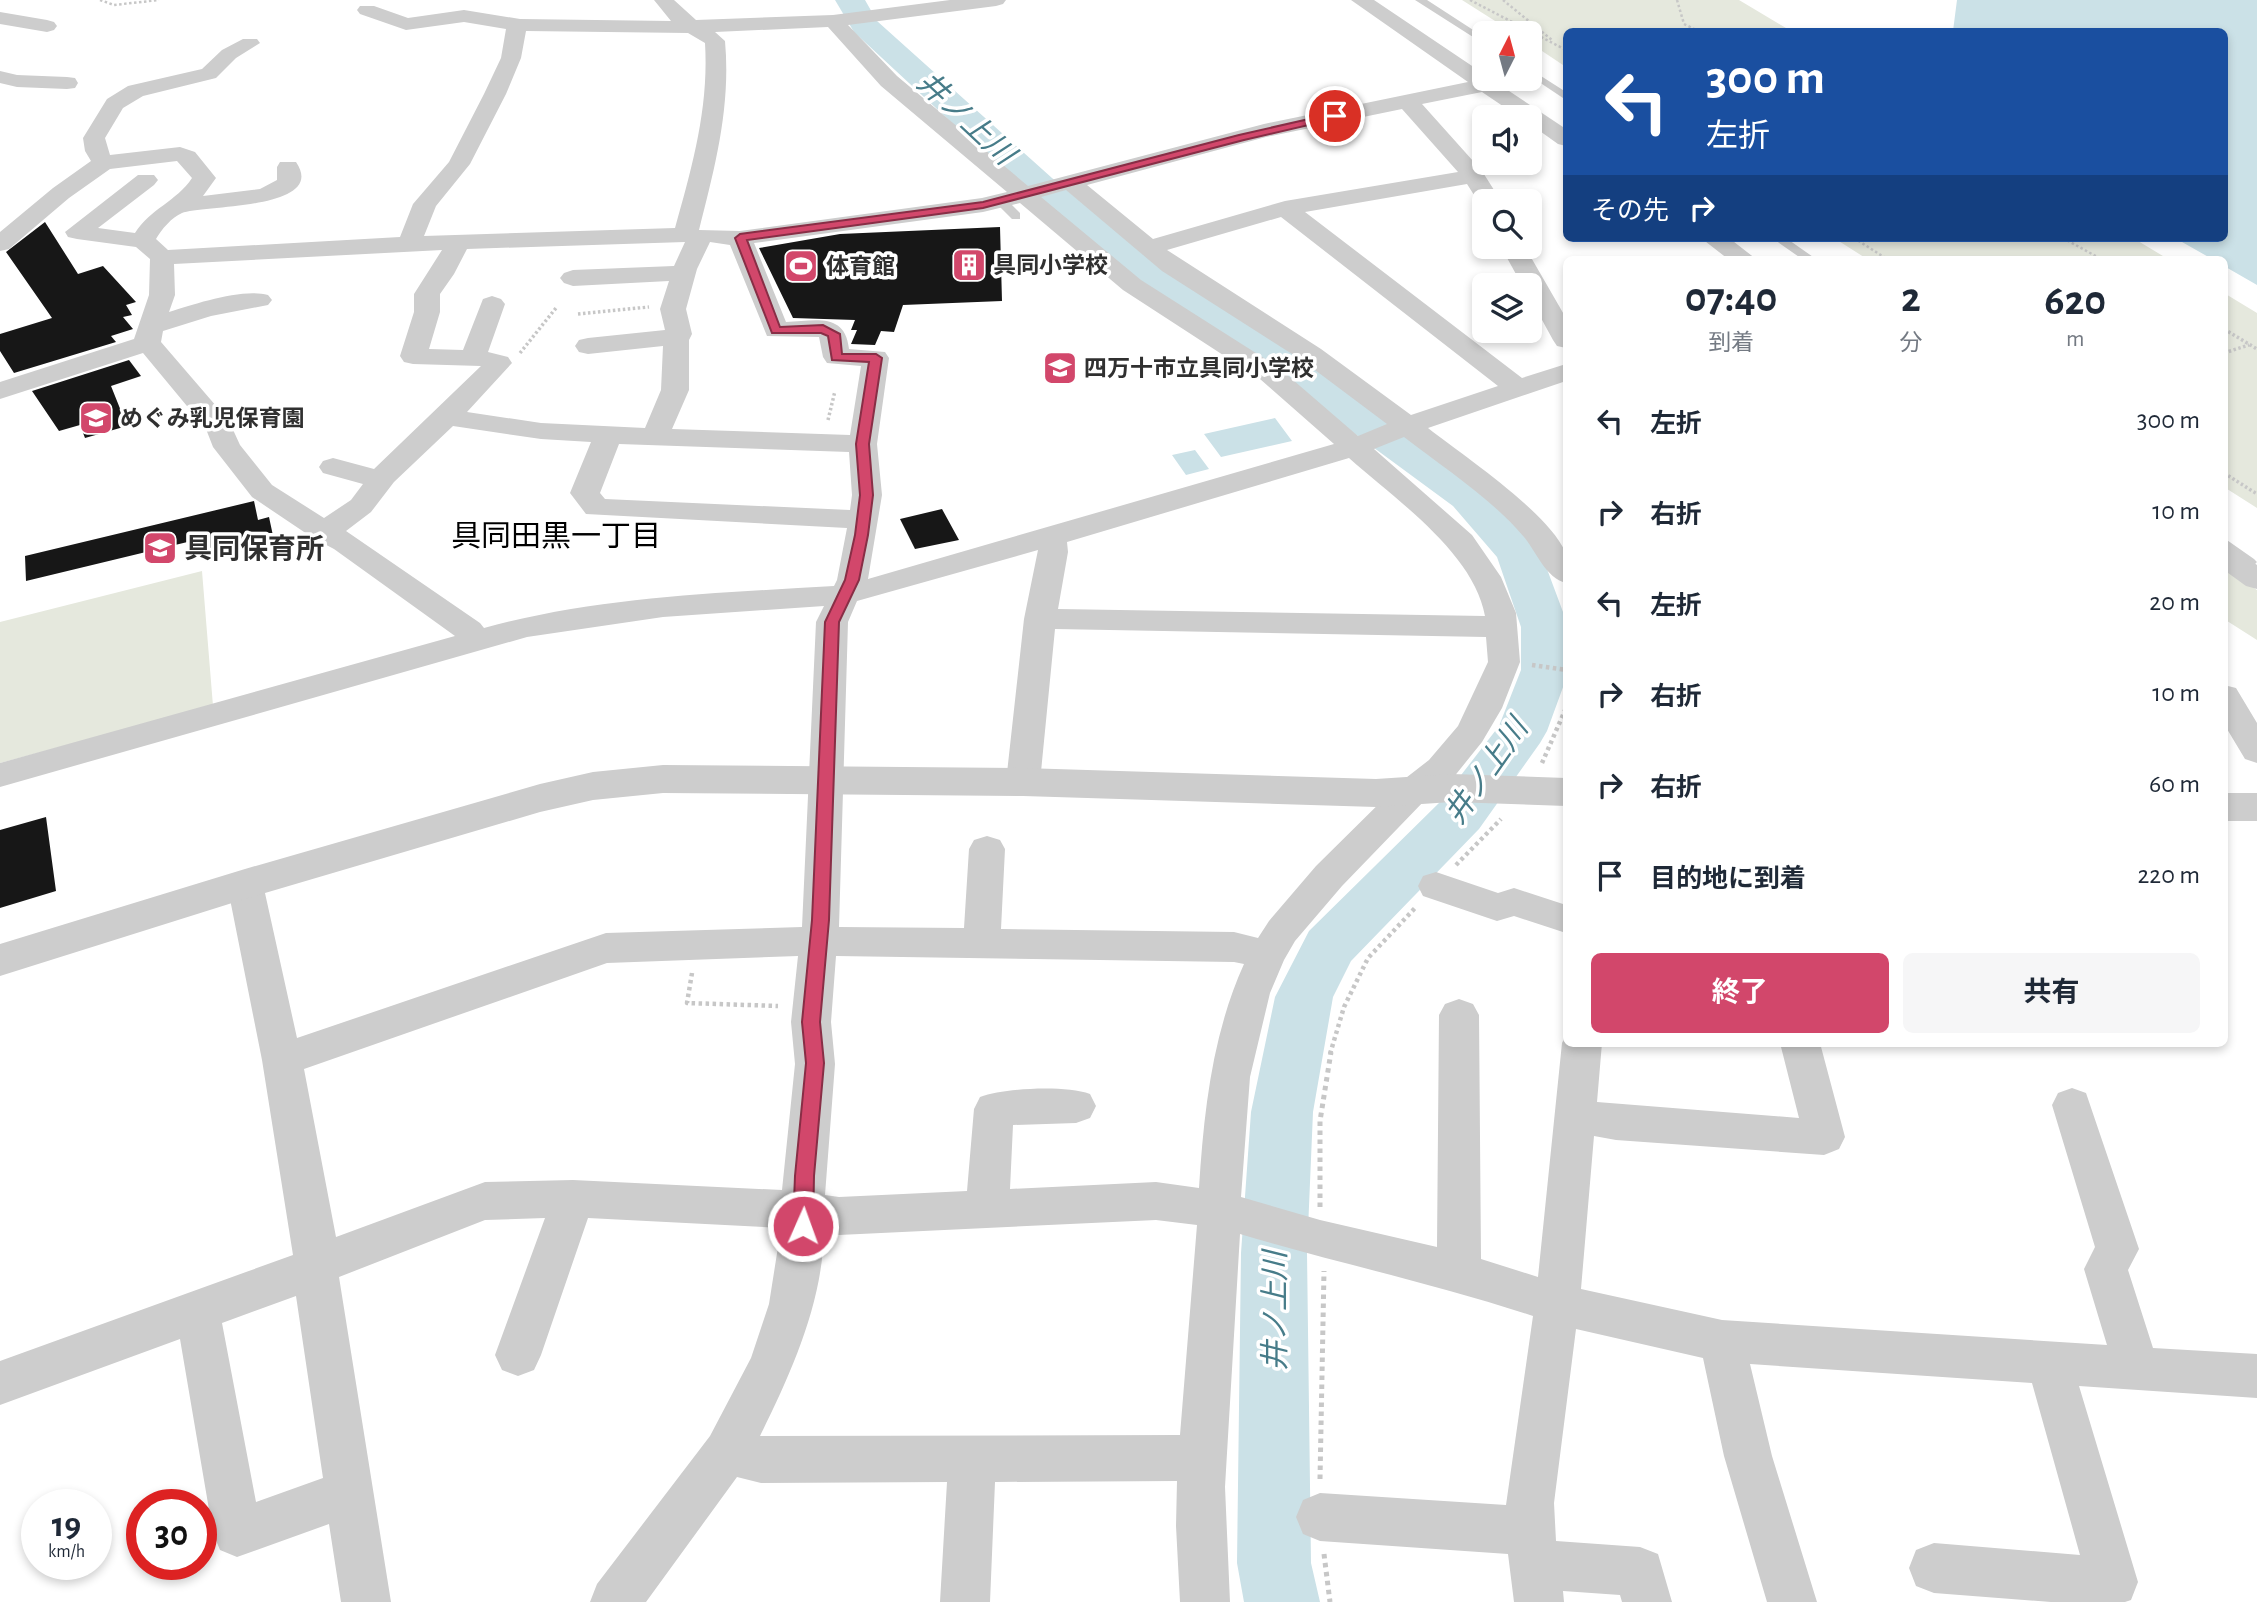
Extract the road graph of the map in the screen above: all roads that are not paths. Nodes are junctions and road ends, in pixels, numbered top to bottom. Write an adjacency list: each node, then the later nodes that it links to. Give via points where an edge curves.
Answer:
1 (664, 0): 11 (street, via 677,19)
2 (996, 0): 6 (street)
3 (1361, 0): 16 (street)
4 (1420, 0): 12 (lane)
5 (368, 10): 9 (street, via 406,24 464,16)
6 (878, 10): 8 (street)
7 (0, 18): 10 (street)
8 (839, 20): 11 (street); 33 (street, via 889,81)
9 (520, 25): 11 (street); 42 (street, via 495,94 459,164 425,204)
10 (47, 26)
11 (697, 27): 36 (street, via 715,41 716,114)
12 (1472, 33)
13 (250, 43): 14 (street)
14 (225, 58): 15 (street, via 196,68); 26 (street, via 209,74 136,91 115,104 94,138)
15 (158, 68)
16 (1472, 77)
17 (1542, 80): 22 (lane)
18 (3, 81): 19 (street)
19 (67, 83)
20 (1472, 87): 23 (street)
21 (1493, 91): 25 (street)
22 (1563, 95)
23 (1406, 100): 28 (street); 31 (street)
24 (106, 103): 26 (street, via 84,135 82,151)
25 (1563, 137)
26 (104, 163): 34 (street, via 187,157 204,178); 41 (street)
27 (288, 167): 34 (street, via 289,183 266,195)
28 (1475, 176): 32 (street); 35 (street)
29 (146, 180): 44 (street, via 77,232)
30 (225, 180): 34 (street, via 205,195)
31 (1064, 183): 33 (street); 43 (street)
32 (1482, 189)
33 (1016, 201): 37 (street); 65 (street, via 1132,285 1269,373)
34 (173, 207): 44 (street, via 147,230)
35 (1285, 208): 43 (street); 58 (street)
36 (693, 236): 37 (street); 40 (street); 48 (street)
37 (740, 238): 64 (street, via 776,331 823,329 834,334 836,357 876,358)
38 (1719, 242): 45 (street)
39 (1784, 242): 46 (lane)
40 (457, 243): 42 (street); 56 (street, via 427,293 427,312 413,356)
41 (0, 244)
42 (409, 244): 44 (street, via 220,257)
43 (1149, 248): 61 (street, via 1312,355)
44 (152, 249): 52 (street, via 162,295)
45 (1740, 256)
46 (1805, 256)
47 (1520, 259): 53 (street)
48 (684, 273): 49 (street); 54 (street, via 674,307)
49 (573, 278)
50 (260, 300): 52 (street, via 206,309)
51 (492, 304): 56 (street)
52 (151, 334): 59 (street); 69 (street, via 219,427 248,476 262,491)
53 (1563, 335)
54 (678, 337): 55 (street); 63 (street, via 676,390)
55 (588, 346)
56 (473, 358): 60 (street, via 505,354)
57 (1563, 373): 58 (street)
58 (1518, 388): 61 (street)
59 (0, 391)
60 (447, 417): 62 (street, via 543,437); 67 (street)
61 (1403, 427): 65 (street); 73 (street, via 1495,494 1533,529)
62 (608, 435): 63 (street); 68 (street, via 585,493 596,508)
63 (655, 437): 64 (street)
64 (863, 444): 68 (street, via 867,495)
65 (1357, 446): 70 (street); 77 (street, via 1461,542 1490,584)
66 (332, 467): 67 (street)
67 (381, 480): 69 (street, via 361,506)
68 (862, 520): 75 (street, via 852,580)
69 (324, 533): 78 (street, via 355,548 469,630)
70 (1052, 537): 75 (street); 76 (street)
71 (2228, 546): 74 (lane, via 2248,560)
72 (2228, 559): 74 (street)
73 (1563, 569)
74 (2256, 579)
75 (843, 595): 78 (street, via 597,615 526,627); 82 (street, via 832,622)
76 (1040, 619): 77 (street); 83 (street)
77 (1502, 627): 84 (street, via 1504,662 1485,708 1441,769)
78 (473, 643): 81 (street)
79 (2228, 703): 80 (street)
80 (2257, 751)
81 (0, 775)
82 (825, 782): 83 (street); 89 (street, via 663,779 593,786); 92 (street)
83 (1023, 782): 84 (street, via 1376,793)
84 (1414, 790): 85 (street); 94 (street, via 1312,895)
85 (1532, 792)
86 (2228, 807): 87 (street)
87 (2257, 807)
88 (987, 849): 93 (street)
89 (245, 884): 95 (street); 99 (street)
90 (1436, 886): 91 (street, via 1497,907 1520,888)
91 (1563, 917)
92 (819, 941): 93 (street); 99 (street, via 606,948); 105 (street)
93 (982, 943): 94 (street, via 1234,947)
94 (1267, 955): 106 (street, via 1254,979 1233,1060)
95 (0, 960)
96 (1460, 1015): 108 (street)
97 (1582, 1047): 102 (street)
98 (1801, 1047): 102 (street, via 1824,1137 1616,1123)
99 (282, 1060): 107 (street)
100 (2072, 1105): 114 (street, via 2117,1249 2106,1269)
101 (1076, 1106): 104 (street, via 994,1109)
102 (1577, 1116): 109 (street)
103 (573, 1199): 105 (street); 107 (street, via 485,1201); 112 (street)
104 (986, 1209): 105 (street, via 839,1216); 106 (street, via 1156,1201)
105 (804, 1211): 117 (street, via 791,1304 772,1364)
106 (1234, 1214): 108 (street); 119 (street)
107 (317, 1266): 110 (street); 120 (street)
108 (1458, 1272): 109 (street)
109 (1557, 1304): 111 (street); 122 (street, via 1530,1503)
110 (198, 1312): 116 (street); 120 (street, via 237,1533)
111 (1722, 1341): 113 (street); 129 (street, via 1748,1455)
112 (518, 1355)
113 (2050, 1364): 114 (street); 123 (street, via 2113,1581)
114 (2137, 1370): 115 (street)
115 (2257, 1376)
116 (0, 1383)
117 (727, 1452): 118 (street, via 761,1460); 125 (street)
118 (972, 1457): 119 (street); 126 (street)
119 (1204, 1458): 127 (street, via 1200,1560)
120 (349, 1493): 124 (street)
121 (1320, 1517): 122 (street, via 1366,1518)
122 (1535, 1565): 128 (street, via 1640,1572)
123 (1934, 1568)
124 (366, 1602)
125 (615, 1602)
126 (965, 1602)
127 (1206, 1602)
128 (1647, 1602)
129 (1792, 1602)

